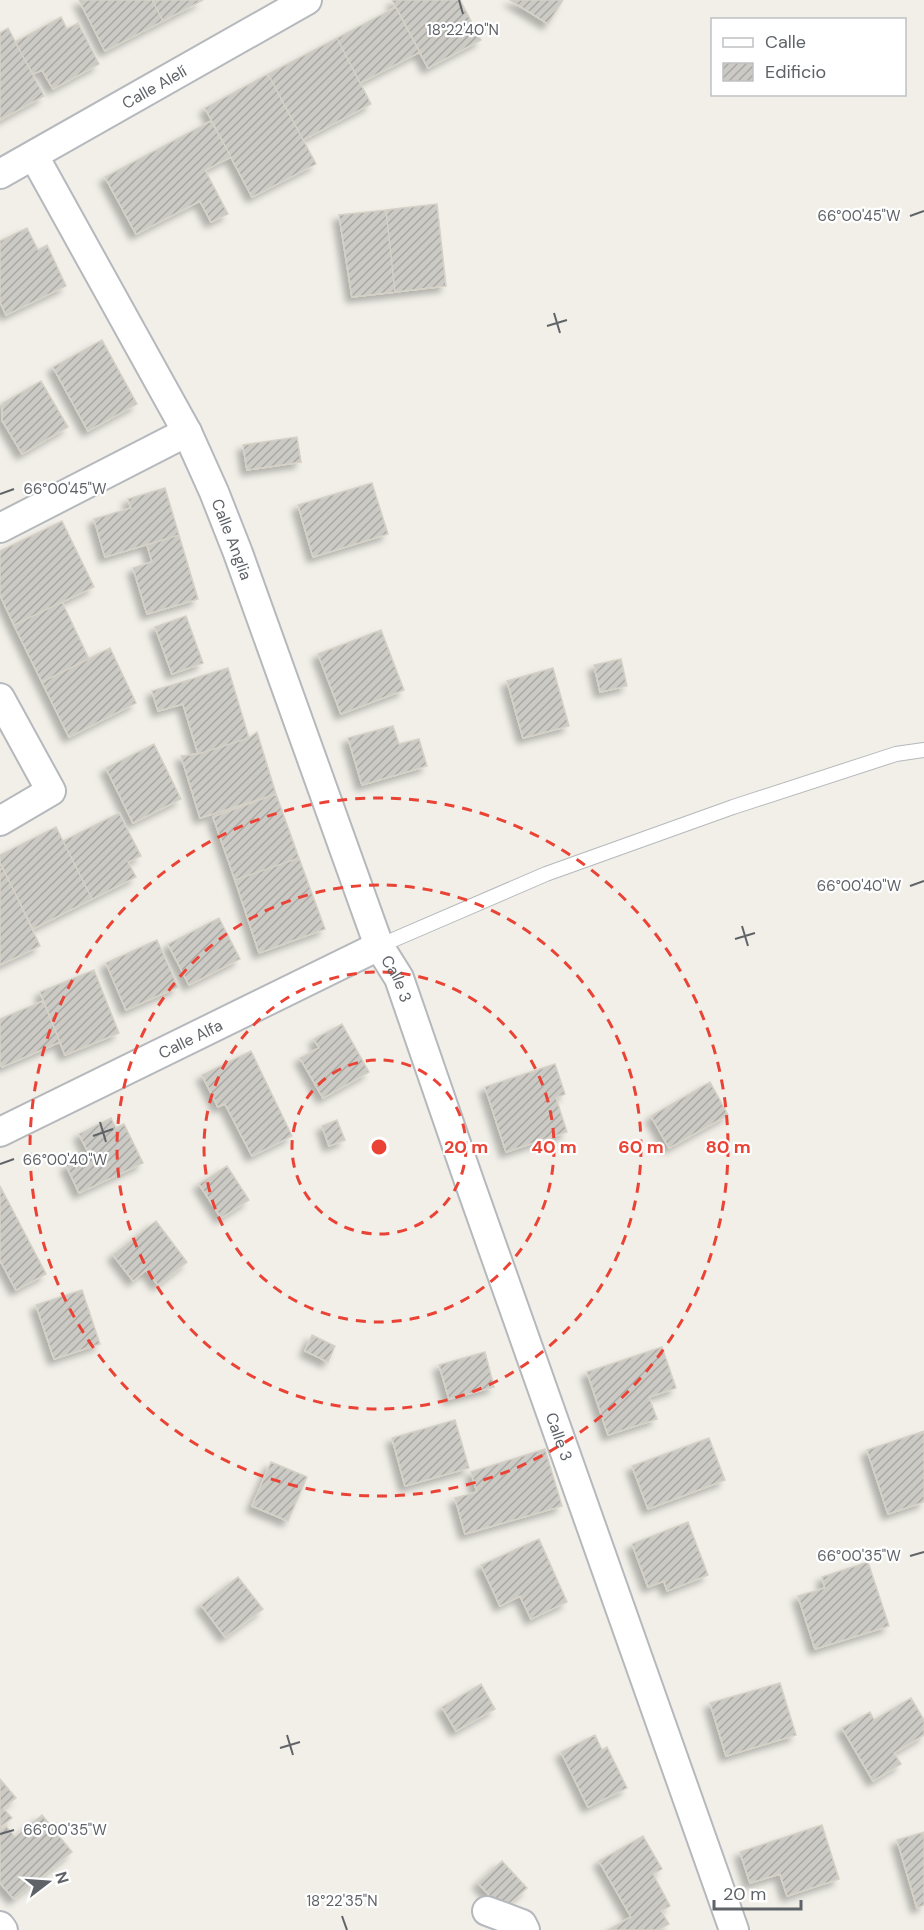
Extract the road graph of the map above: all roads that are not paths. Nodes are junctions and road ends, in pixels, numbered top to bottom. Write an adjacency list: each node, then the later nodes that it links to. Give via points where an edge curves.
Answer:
1 (307, 0): 2 (street, Calle Alelí)
2 (34, 156): 3 (street, Calle Alelí); 4 (street, Calle Anglia)
3 (0, 174)
4 (187, 432): 5 (street); 9 (street, Calle Anglia, via 238,553)
5 (0, 528)
6 (0, 698): 8 (street, via 51,791)
7 (924, 750): 9 (lane, via 896,754 733,807 546,874)
8 (0, 821)
9 (379, 946): 10 (street, Calle Alfa); 15 (street, Calle 3, via 399,978)
10 (0, 1131)
11 (487, 1911): 14 (street, via 522,1924)
12 (0, 1926): 13 (street)
13 (3, 1930)
14 (525, 1930)
15 (734, 1930)

